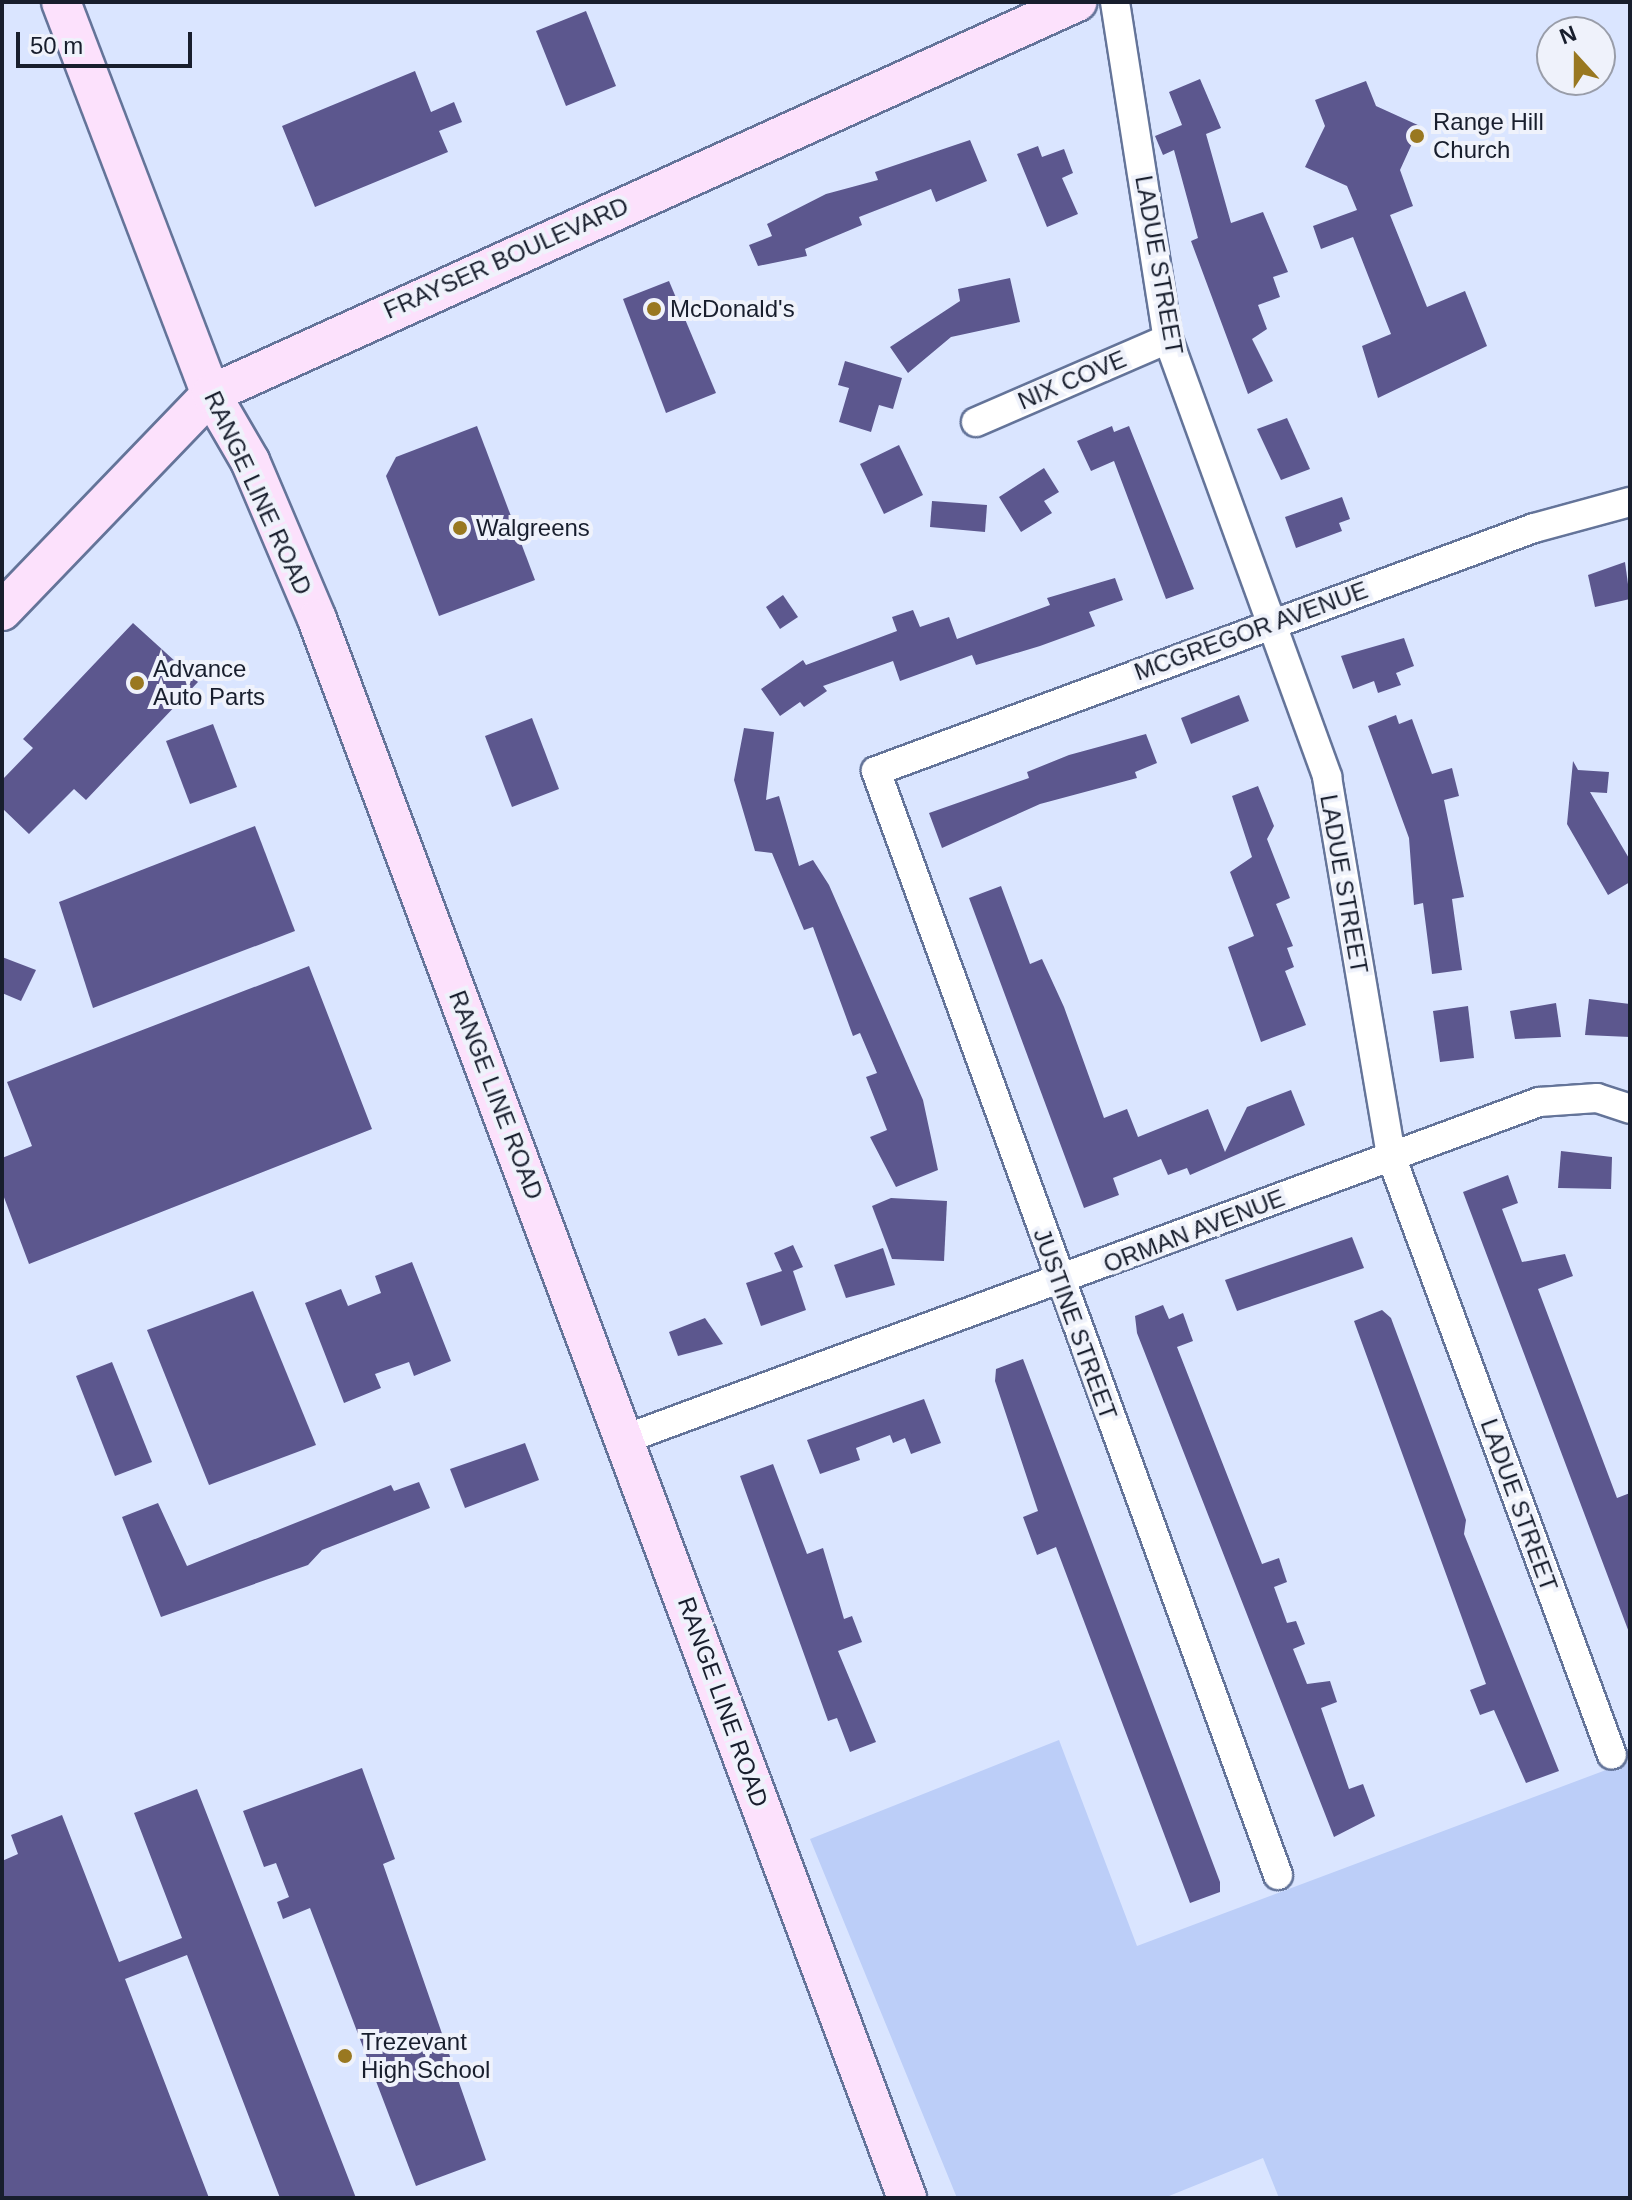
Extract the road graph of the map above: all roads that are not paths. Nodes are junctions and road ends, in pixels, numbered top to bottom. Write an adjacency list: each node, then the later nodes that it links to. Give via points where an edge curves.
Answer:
1 (61, 2): 5 (main road, RANGE LINE ROAD)
2 (1077, 2): 5 (main road, FRAYSER BOULEVARD)
3 (1115, 2): 4 (street, LADUE STREET)
4 (1168, 339): 6 (street, NIX COVE); 9 (street, LADUE STREET)
5 (211, 394): 8 (main road, FRAYSER BOULEVARD); 14 (main road, RANGE LINE ROAD, via 250,461 317,619)
6 (976, 422)
7 (1630, 502): 9 (street, MCGREGOR AVENUE, via 1534,528)
8 (2, 611)
9 (1273, 622): 10 (street, MCGREGOR AVENUE); 12 (street, LADUE STREET, via 1327,777)
10 (876, 771): 13 (street, JUSTINE STREET)
11 (1630, 1109): 12 (street, ORMAN AVENUE, via 1597,1098 1539,1102)
12 (1391, 1156): 13 (street, ORMAN AVENUE); 15 (street, LADUE STREET)
13 (1059, 1282): 14 (street, ORMAN AVENUE); 16 (street, JUSTINE STREET)
14 (625, 1439): 17 (main road, RANGE LINE ROAD)
15 (1612, 1755)
16 (1278, 1875)
17 (907, 2198)

